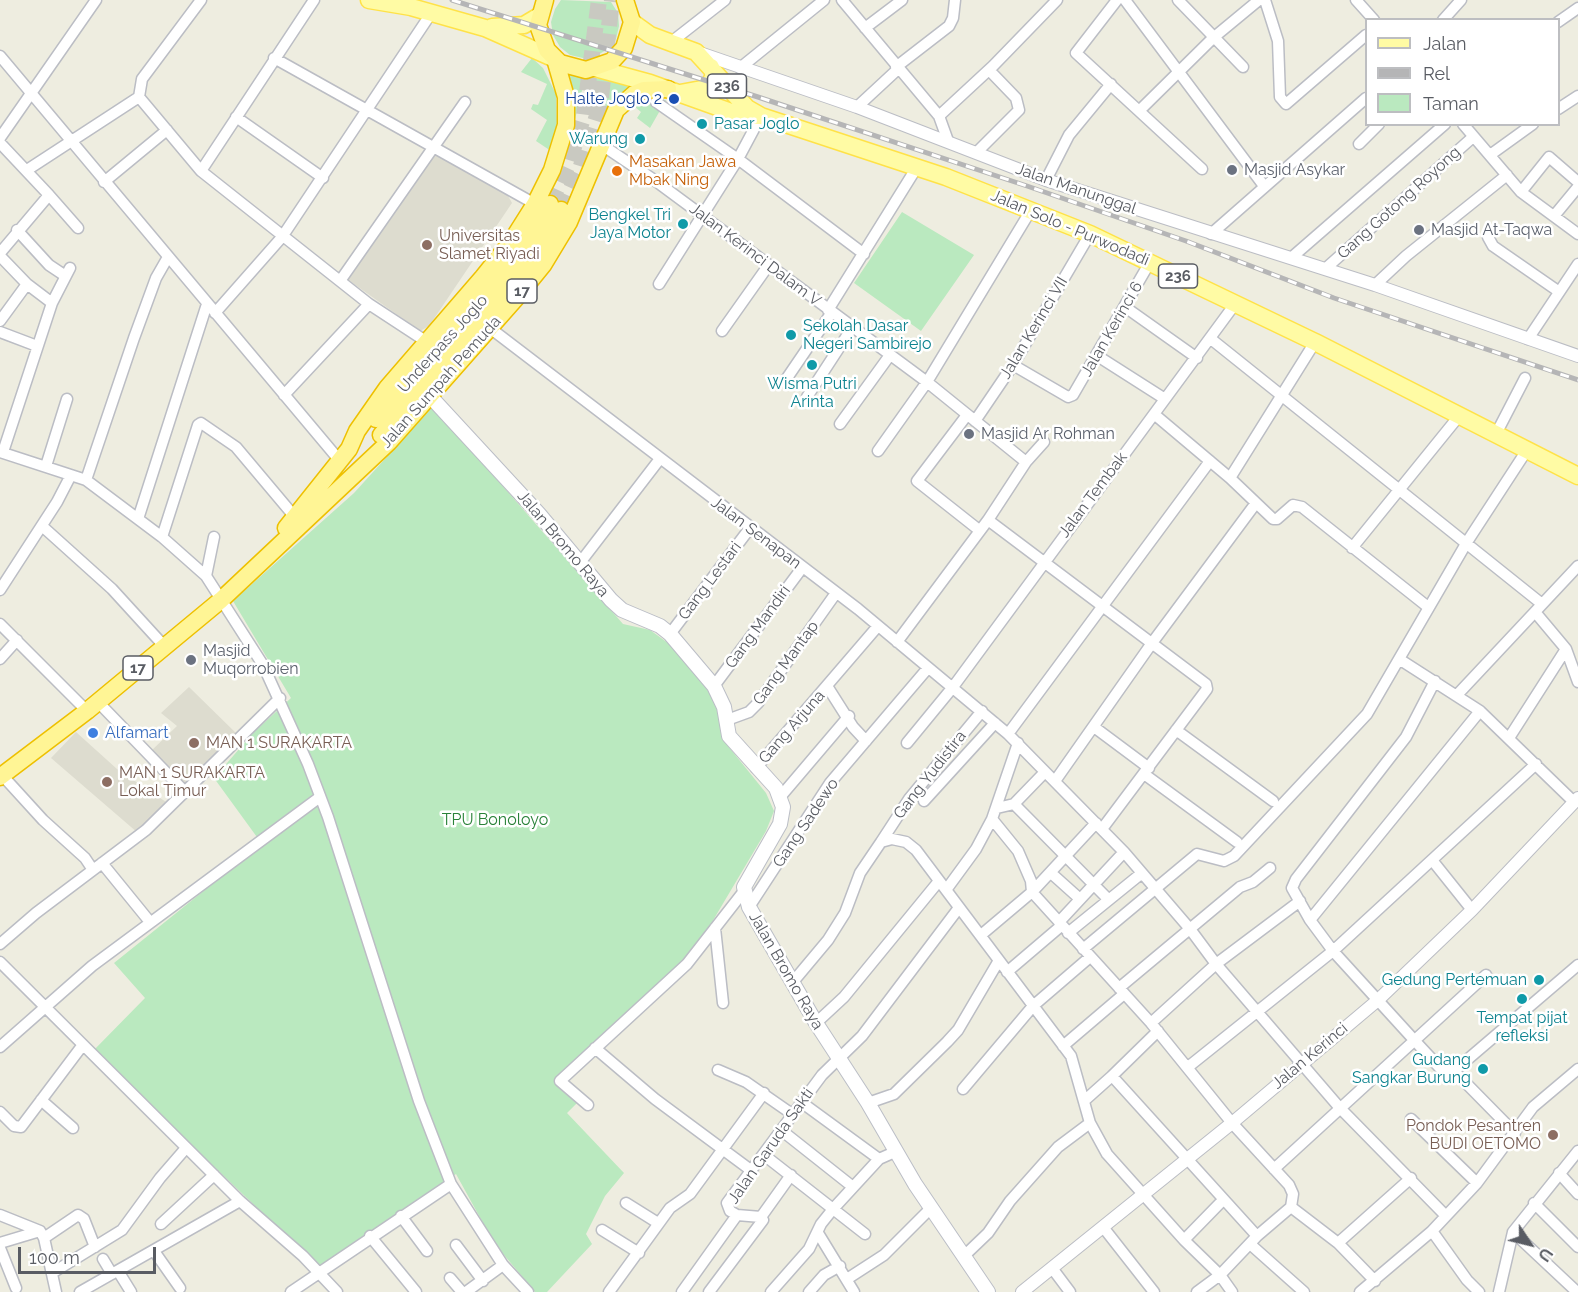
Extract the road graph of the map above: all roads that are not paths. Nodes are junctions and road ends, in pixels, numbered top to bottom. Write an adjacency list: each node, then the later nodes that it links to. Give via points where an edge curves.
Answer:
1 (96, 0): 43 (street)
2 (201, 0): 45 (street, via 142,79)
3 (314, 0): 32 (street)
4 (369, 0): 21 (main road)
5 (725, 0): 29 (street)
6 (824, 0): 37 (street)
7 (842, 0): 26 (street)
8 (902, 0): 26 (street)
9 (955, 0): 38 (street, via 949,26)
10 (1057, 0): 39 (street)
11 (1117, 0): 41 (street, via 1076,53)
12 (1125, 0): 40 (street)
13 (1178, 0): 28 (street)
14 (1259, 0): 28 (street)
15 (1265, 0): 27 (street, via 1278,41 1280,98 1286,104)
16 (1356, 0): 22 (street)
17 (1461, 0): 23 (street)
18 (540, 5): 25 (main road, via 524,25); 33 (highway, 17, via 543,42)
19 (1578, 8): 24 (street)
20 (629, 9): 29 (main road, Jalan Manunggal, via 645,32); 36 (highway, via 624,48 612,61)
21 (432, 12): 25 (main road); 52 (street)
22 (1372, 18)
23 (1445, 18)
24 (1560, 21)
25 (485, 28): 33 (main road)
26 (865, 28): 38 (street)
27 (1365, 36)
28 (1213, 38): 35 (street); 40 (street)
29 (670, 43): 30 (main road, Jalan Manunggal)
30 (696, 52): 34 (main road, Jalan Solo - Purwodadi / 236); 37 (street, Jalan Manunggal)
31 (0, 56): 43 (street)
32 (274, 58): 52 (street); 55 (street)
33 (555, 59): 36 (highway, via 577,69); 85 (highway, Jalan Sumpah Pemuda / 17, via 566,97 566,125 552,170)
34 (711, 67): 42 (main road, 236, via 714,76 706,88); 53 (main road, Jalan Solo - Purwodadi / 236, via 747,108)
35 (1243, 67)
36 (595, 68): 42 (main road, Jalan Solo - Purwodadi / 236)
37 (740, 68): 49 (street, Jalan Manunggal)
38 (897, 68): 49 (street); 54 (street)
39 (989, 70): 54 (street); 69 (street, via 1016,98 1019,110)
40 (1179, 73): 51 (street); 81 (street)
41 (1111, 84): 51 (street); 78 (street, via 1069,135)
42 (674, 91): 53 (main road, Jalan Solo - Purwodadi / 236, via 734,113); 67 (highway, Jalan Sumpah Pemuda / 17, via 644,90 624,102 612,116)
43 (30, 92): 62 (street); 65 (street)
44 (1578, 96): 50 (street)
45 (139, 97): 60 (street); 65 (street)
46 (1365, 99): 81 (street)
47 (465, 102): 68 (street)
48 (656, 102): 71 (street)
49 (856, 106): 63 (street, Jalan Manunggal)
50 (1560, 108)
51 (1140, 110): 73 (street)
52 (367, 111): 68 (street); 77 (street)
53 (760, 116): 71 (street); 72 (main road, Jalan Solo - Purwodadi / 236)
54 (939, 116): 63 (street)
55 (236, 117): 75 (street); 77 (street)
56 (1377, 126): 66 (street)
57 (1443, 126): 99 (street)
58 (1465, 126): 61 (street)
59 (1530, 126): 70 (street)
60 (167, 130): 75 (street); 79 (street)
61 (1473, 137): 70 (street); 103 (street, Gang Gotong Royong)
62 (0, 138)
63 (948, 141): 69 (street, Jalan Manunggal)
64 (0, 143): 74 (street)
65 (72, 143): 74 (street); 79 (street)
66 (1359, 144)
67 (602, 145): 88 (street, Jalan Kerinci Dalam V); 117 (highway, Jalan Sumpah Pemuda / 17, via 569,222 543,264)
68 (434, 147): 85 (street); 105 (street)
69 (976, 153): 78 (street, Jalan Manunggal)
70 (1490, 155): 76 (street)
71 (738, 159): 88 (street); 96 (street)
72 (917, 167): 86 (main road, Jalan Solo - Purwodadi / 236); 96 (street)
73 (1202, 169)
74 (27, 170): 84 (street)
75 (201, 171): 94 (street)
76 (1507, 175): 83 (street); 108 (street)
77 (322, 178): 94 (street)
78 (1046, 180): 92 (street, Jalan Manunggal)
79 (104, 182): 98 (street)
80 (1578, 182): 83 (street, via 1549,157)
81 (1264, 186): 92 (street)
82 (1578, 187): 87 (street)
83 (1521, 192): 87 (street)
84 (49, 195): 89 (street); 90 (street)
85 (549, 206): 123 (highway, Jalan Sumpah Pemuda / 17, via 512,242); 149 (highway, Underpass Joglo, via 526,245 488,293); 158 (highway, Underpass Joglo, via 535,254)
86 (1031, 210): 91 (main road, Jalan Solo - Purwodadi / 236); 133 (street)
87 (1554, 216): 93 (street)
88 (702, 217): 102 (street, Jalan Kerinci Dalam V); 107 (street)
89 (78, 228)
90 (17, 230): 97 (street); 110 (street, via 49,265 67,272)
91 (1090, 234): 100 (main road, Jalan Solo - Purwodadi / 236); 130 (street, Jalan Kerinci VII)
92 (1211, 234): 99 (street, Jalan Manunggal)
93 (1578, 234)
94 (282, 237): 105 (street); 114 (street)
95 (1488, 237): 109 (street, via 1493,246)
96 (864, 254): 115 (street)
97 (0, 255): 106 (street)
98 (168, 256): 114 (street); 157 (street, via 134,338)
99 (1291, 258): 103 (street, Jalan Manunggal)
100 (1150, 262): 112 (main road, Jalan Solo - Purwodadi / 236); 113 (street, Jalan Kerinci 6)
101 (1578, 264): 104 (street)
102 (768, 266): 115 (street, Jalan Kerinci Dalam V); 119 (street)
103 (1325, 269): 108 (street, Jalan Manunggal)
104 (1574, 278): 109 (street)
105 (340, 281): 111 (street)
106 (27, 284): 110 (street); 116 (street)
107 (659, 284)
108 (1375, 285): 122 (street, Jalan Manunggal)
109 (1558, 291): 122 (street)
110 (52, 303): 125 (street)
111 (369, 304): 123 (street); 134 (street)
112 (1235, 304): 121 (street, Jalan Tembak); 124 (main road, Jalan Solo - Purwodadi / 236)
113 (1125, 307): 127 (street, Jalan Kerinci 6); 129 (street)
114 (211, 308): 134 (street); 162 (street)
115 (830, 311): 118 (street, Jalan Kerinci Dalam V); 131 (street)
116 (0, 321)
117 (490, 328): 136 (highway, Jalan Sumpah Pemuda / 17); 150 (street, Jalan Senapan)
118 (852, 328): 126 (street, Jalan Kerinci Dalam V); 137 (street)
119 (722, 331)
120 (0, 332): 125 (street)
121 (1211, 339): 129 (street, Jalan Tembak); 135 (street)
122 (1528, 339): 128 (street, Jalan Manunggal)
123 (427, 342): 149 (highway, Jalan Sumpah Pemuda / 17, via 366,416)
124 (1315, 342): 135 (street); 141 (main road, Jalan Solo - Purwodadi / 236)
125 (37, 346): 148 (street)
126 (890, 355): 133 (street, Jalan Kerinci Dalam V); 143 (street)
127 (1096, 355): 130 (street, Jalan Kerinci 6, via 1073,395 1068,397); 139 (street)
128 (1578, 356)
129 (1197, 357): 139 (street, Jalan Tembak)
130 (1013, 365): 142 (street, Jalan Kerinci VII)
131 (787, 378)
132 (1525, 378): 144 (street)
133 (927, 382): 142 (street, Jalan Kerinci Dalam V); 147 (street)
134 (284, 395): 149 (street)
135 (1284, 395): 156 (street); 159 (street)
136 (430, 396): 158 (highway, Jalan Sumpah Pemuda / 17); 173 (main road, Jalan Bromo Raya)
137 (807, 397)
138 (67, 399): 153 (street)
139 (1165, 399): 140 (street, Jalan Tembak)
140 (1154, 414): 151 (street); 172 (street, Jalan Tembak)
141 (1459, 416): 144 (main road, Jalan Solo - Purwodadi / 236); 159 (street)
142 (971, 418): 152 (street, Jalan Kerinci Dalam V); 166 (street, Jalan Kerinci VII, via 917,482)
143 (840, 424)
144 (1496, 434): 146 (main road, Jalan Solo - Purwodadi / 236)
145 (1044, 442): 152 (street)
146 (1527, 450): 155 (main road, Jalan Solo - Purwodadi / 236); 169 (street)
147 (878, 451)
148 (1, 452): 153 (street)
149 (345, 455): 161 (highway, Jalan Sumpah Pemuda / 17)
150 (660, 460): 165 (street, Jalan Senapan); 173 (street)
151 (1210, 461): 156 (street); 180 (street)
152 (1026, 462): 163 (street)
153 (46, 466): 154 (street)
154 (70, 475): 157 (street); 164 (street)
155 (1578, 476)
156 (1230, 478): 160 (street)
157 (86, 480): 162 (street)
158 (344, 484): 171 (highway, Jalan Sumpah Pemuda / 17)
159 (1399, 489): 169 (street); 170 (street)
160 (1256, 503): 170 (street, via 1275,520 1298,505); 188 (street)
161 (294, 516): 167 (street, via 236,447 199,423); 171 (highway, Jalan Sumpah Pemuda / 17)
162 (138, 519): 167 (street)
163 (988, 520): 166 (street); 172 (street)
164 (42, 526): 177 (street); 189 (street, via 112,589)
165 (750, 528): 175 (street, Jalan Senapan); 185 (street, Gang Lestari)
166 (979, 530): 187 (street)
167 (162, 537): 176 (street)
168 (214, 537): 176 (street)
169 (1467, 542): 181 (street); 182 (street)
170 (1352, 548): 181 (street)
171 (270, 552): 179 (highway, Jalan Sumpah Pemuda / 17)
172 (1043, 563): 180 (street); 198 (street, Jalan Tembak)
173 (579, 564): 185 (main road, Jalan Bromo Raya, via 622,610)
174 (1578, 566): 182 (street)
175 (802, 568): 178 (street, Jalan Senapan); 196 (street, Gang Mandiri)
176 (206, 576): 179 (street)
177 (0, 590)
178 (836, 593): 184 (street, Jalan Senapan); 205 (street, Gang Mantap, via 758,703 749,712)
179 (221, 600): 189 (highway, Jalan Sumpah Pemuda / 17); 200 (street)
180 (1102, 606): 188 (street); 209 (street)
181 (1428, 607): 192 (street)
182 (1539, 608): 190 (street); 199 (street)
183 (0, 624): 186 (street)
184 (878, 626): 187 (street, Jalan Senapan); 197 (street, Gang Arjuna)
185 (670, 634): 196 (main road, Jalan Bromo Raya)
186 (17, 640): 191 (street); 201 (street)
187 (897, 642): 193 (street, Jalan Senapan)
188 (1152, 643): 207 (street); 208 (street, via 1206,684 1207,690)
189 (165, 647): 201 (highway, Jalan Sumpah Pemuda / 17)
190 (1566, 649): 195 (street); 210 (street)
191 (0, 659)
192 (1399, 659): 194 (street); 242 (street, via 1368,714 1234,856 1224,861 1197,854)
193 (928, 668): 198 (street, Jalan Senapan); 211 (street, Gang Sadewo)
194 (1435, 681): 199 (street); 247 (street, via 1406,737 1293,884)
195 (1578, 682)
196 (714, 686): 205 (main road, Jalan Bromo Raya)
197 (827, 686): 204 (street); 215 (street, Gang Arjuna)
198 (953, 687): 202 (street, Jalan Senapan); 212 (street, Jalan Tembak)
199 (1456, 695): 203 (street)
200 (280, 698): 220 (street); 222 (street)
201 (92, 707): 218 (highway, Jalan Sumpah Pemuda / 17); 220 (street)
202 (982, 711): 206 (street, Jalan Senapan); 230 (street, Gang Yudistira, via 909,799)
203 (1480, 711): 210 (street); 251 (street)
204 (849, 716): 211 (street); 221 (street)
205 (727, 720): 215 (main road, Jalan Bromo Raya, via 732,741)
206 (995, 723): 209 (street, Jalan Senapan); 224 (street)
207 (1094, 727): 216 (street); 219 (street)
208 (1176, 730): 216 (street); 225 (street)
209 (1008, 734): 213 (street, Jalan Senapan)
210 (1509, 738): 214 (street)
211 (866, 741): 248 (street, Gang Sadewo, via 830,783)
212 (907, 743)
213 (1018, 743): 217 (street, Jalan Senapan); 227 (street)
214 (1536, 764): 223 (street); 234 (street)
215 (756, 768): 221 (main road, Jalan Bromo Raya)
216 (1146, 771): 229 (street); 231 (street)
217 (1045, 772): 219 (street, Jalan Senapan); 226 (street)
218 (1, 776): 235 (street, via 43,820)
219 (1055, 781): 229 (street, Jalan Senapan)
220 (185, 792): 235 (street, via 146,830)
221 (781, 796): 243 (main road, Jalan Bromo Raya, via 780,824 746,880)
222 (320, 797): 252 (street); 317 (street, via 418,1101)
223 (1576, 800): 250 (street, Jalan Kerinci)
224 (924, 801)
225 (1273, 801)
226 (1014, 804): 227 (street); 233 (street)
227 (997, 808): 228 (street)
228 (992, 819): 241 (street); 244 (street, via 1018,851)
229 (1099, 826): 232 (street, Jalan Senapan); 233 (street)
230 (881, 842): 239 (street, via 900,840 912,845); 266 (street, Gang Yudistira, via 860,873 846,913)
231 (1237, 842)
232 (1124, 852): 238 (street, Jalan Senapan); 240 (street)
233 (1065, 857): 237 (street); 240 (street)
234 (1432, 860): 250 (street); 258 (street)
235 (98, 866): 252 (street); 257 (street)
236 (1270, 868): 255 (street, via 1240,887)
237 (1051, 873): 244 (street); 245 (street)
238 (1142, 873): 242 (street, Jalan Senapan); 246 (street)
239 (939, 881): 241 (street); 273 (street, via 844,997)
240 (1093, 885): 245 (street); 246 (street)
241 (946, 890): 249 (street)
242 (1156, 890): 255 (street, Jalan Senapan); 259 (street)
243 (744, 891): 248 (main road, Jalan Bromo Raya); 254 (street)
244 (1032, 892): 253 (street); 256 (street)
245 (1080, 899): 253 (street)
246 (1108, 899): 253 (street)
247 (1300, 901): 251 (street); 262 (street)
248 (749, 907): 266 (main road, Jalan Bromo Raya)
249 (958, 909): 256 (street); 280 (street, Jalan Garuda Sakti, via 862,1036)
250 (1472, 910): 268 (street, Jalan Kerinci)
251 (1310, 920): 258 (street)
252 (150, 922): 271 (street)
253 (1063, 927): 259 (street); 264 (street)
254 (715, 928): 269 (street); 279 (street, via 687,964)
255 (1190, 929): 262 (street, Jalan Senapan); 267 (street)
256 (981, 935): 261 (street)
257 (0, 944)
258 (1333, 951): 268 (street); 272 (street)
259 (1087, 953): 267 (street); 270 (street)
260 (0, 962): 271 (street)
261 (999, 962): 264 (street); 292 (street, via 947,1042 894,1094)
262 (1216, 964): 272 (street, Jalan Senapan); 274 (street)
263 (1578, 964): 285 (street)
264 (1007, 972): 270 (street)
265 (1486, 975): 275 (street)
266 (792, 983): 273 (main road, Jalan Bromo Raya)
267 (1122, 991): 274 (street); 277 (street)
268 (1378, 1000): 275 (street); 281 (street, Jalan Kerinci)
269 (723, 1003)
270 (1033, 1006): 277 (street); 287 (street)
271 (44, 1007): 276 (street); 278 (street)
272 (1258, 1012): 281 (street, Jalan Senapan); 282 (street)
273 (816, 1023): 280 (main road, Jalan Bromo Raya)
274 (1155, 1027): 282 (street); 286 (street)
275 (1415, 1041): 285 (street, via 1440,1068); 294 (street)
276 (82, 1046): 289 (street); 303 (street)
277 (1063, 1046): 290 (street, via 1071,1056)
278 (0, 1047)
279 (596, 1048): 293 (street, via 560,1081); 304 (street)
280 (837, 1058): 291 (street, Jalan Garuda Sakti); 292 (main road, Jalan Bromo Raya)
281 (1302, 1062): 294 (street, Jalan Senapan); 299 (street, Jalan Kerinci)
282 (1188, 1066): 299 (street)
283 (1578, 1069): 302 (street, via 1533,1107)
284 (718, 1070): 288 (street)
285 (1454, 1071): 302 (street)
286 (1112, 1076): 290 (street); 309 (street)
287 (963, 1089)
288 (764, 1093): 296 (street); 304 (street)
289 (41, 1100): 295 (street, via 21,1127 14,1126); 300 (street)
290 (1084, 1101): 298 (street)
291 (801, 1102): 296 (street, Jalan Garuda Sakti); 308 (street)
292 (868, 1103): 305 (main road, Jalan Bromo Raya)
293 (588, 1105)
294 (1339, 1107): 310 (street); 315 (street, Jalan Senapan)
295 (0, 1112)
296 (792, 1114): 301 (street, Jalan Garuda Sakti)
297 (1411, 1119): 316 (street)
298 (1090, 1123): 319 (street, via 1107,1154); 354 (street, via 1058,1147 1010,1201 988,1233)
299 (1232, 1123): 309 (street, Jalan Kerinci); 310 (street)
300 (73, 1128)
301 (781, 1130): 307 (street, Jalan Garuda Sakti); 318 (street)
302 (1515, 1133): 316 (street)
303 (186, 1148): 313 (street); 349 (street, via 128,1222 116,1235)
304 (720, 1149): 311 (street); 333 (street, via 690,1194 670,1208)
305 (897, 1151): 308 (street); 327 (main road, Jalan Bromo Raya)
306 (1578, 1151): 312 (street)
307 (764, 1155): 311 (street, Jalan Garuda Sakti); 314 (street)
308 (879, 1159): 318 (street)
309 (1188, 1159): 319 (street, Jalan Kerinci); 321 (street)
310 (1274, 1169): 325 (street, via 1293,1194)
311 (752, 1171): 329 (street, Jalan Garuda Sakti, via 726,1205)
312 (1559, 1173): 320 (street); 324 (street)
313 (214, 1175): 322 (street); 334 (street)
314 (791, 1175): 326 (street); 332 (street)
315 (1411, 1178): 331 (street, Jalan Senapan); 346 (street)
316 (1477, 1183): 331 (street)
317 (451, 1184): 330 (street); 356 (street)
318 (853, 1187): 326 (street)
319 (1145, 1194): 335 (street, Jalan Kerinci); 343 (street)
320 (1578, 1194)
321 (1223, 1200): 343 (street); 344 (street)
322 (240, 1201): 351 (street); 360 (street)
323 (626, 1203): 333 (street)
324 (1534, 1203): 338 (street); 348 (street)
325 (1291, 1207): 344 (street); 346 (street)
326 (833, 1209): 339 (street); 341 (street)
327 (931, 1209): 354 (main road, Jalan Bromo Raya); 364 (street, via 884,1255)
328 (0, 1215): 340 (street)
329 (737, 1215): 332 (street, Jalan Garuda Sakti); 380 (street)
330 (400, 1216): 342 (street); 352 (street)
331 (1446, 1216): 337 (street)
332 (760, 1217): 381 (street, via 761,1223)
333 (658, 1223): 353 (street)
334 (161, 1224)
335 (1103, 1227): 358 (street, Jalan Kerinci); 388 (street)
336 (602, 1230): 353 (street)
337 (1432, 1231): 366 (street); 393 (street)
338 (1513, 1232): 394 (street); 395 (street)
339 (818, 1233): 357 (street); 382 (street, via 796,1266)
340 (42, 1234): 345 (street); 349 (street, via 80,1216); 361 (street)
341 (865, 1234)
342 (370, 1236): 360 (street); 375 (street)
343 (1184, 1240): 362 (street)
344 (1254, 1240): 362 (street); 391 (street)
345 (0, 1243)
346 (1338, 1243): 366 (street)
347 (456, 1245): 365 (street)
348 (1578, 1246)
349 (95, 1247): 361 (street)
350 (0, 1248): 367 (street)
351 (154, 1251): 359 (street); 369 (street)
352 (427, 1251)
353 (639, 1253): 379 (street)
354 (964, 1256): 385 (main road, Jalan Bromo Raya)
355 (103, 1259): 359 (street)
356 (503, 1265): 365 (street); 378 (street)
357 (840, 1266): 364 (street); 383 (street, via 824,1275)
358 (1052, 1268): 386 (street, Jalan Kerinci); 387 (street)
359 (115, 1272): 368 (street); 372 (street)
360 (319, 1272): 373 (street); 374 (street)
361 (52, 1273): 370 (street)
362 (1220, 1275): 389 (street); 390 (street)
363 (450, 1278): 376 (street)
364 (847, 1279): 384 (street)
365 (483, 1281): 377 (street)
366 (1375, 1281): 392 (street)
367 (16, 1288)
368 (96, 1288): 371 (street)
369 (180, 1288)
370 (56, 1292)
371 (80, 1292)
372 (131, 1292)
373 (291, 1292)
374 (338, 1292)
375 (416, 1292)
376 (462, 1292)
377 (466, 1292)
378 (528, 1292)
379 (609, 1292)
380 (682, 1292)
381 (709, 1292)
382 (771, 1292)
383 (809, 1292)
384 (854, 1292)
385 (988, 1292)
386 (1022, 1292)
387 (1070, 1292)
388 (1154, 1292)
389 (1197, 1292)
390 (1232, 1292)
391 (1305, 1292)
392 (1360, 1292)
393 (1479, 1292)
394 (1499, 1292)
395 (1578, 1292)

